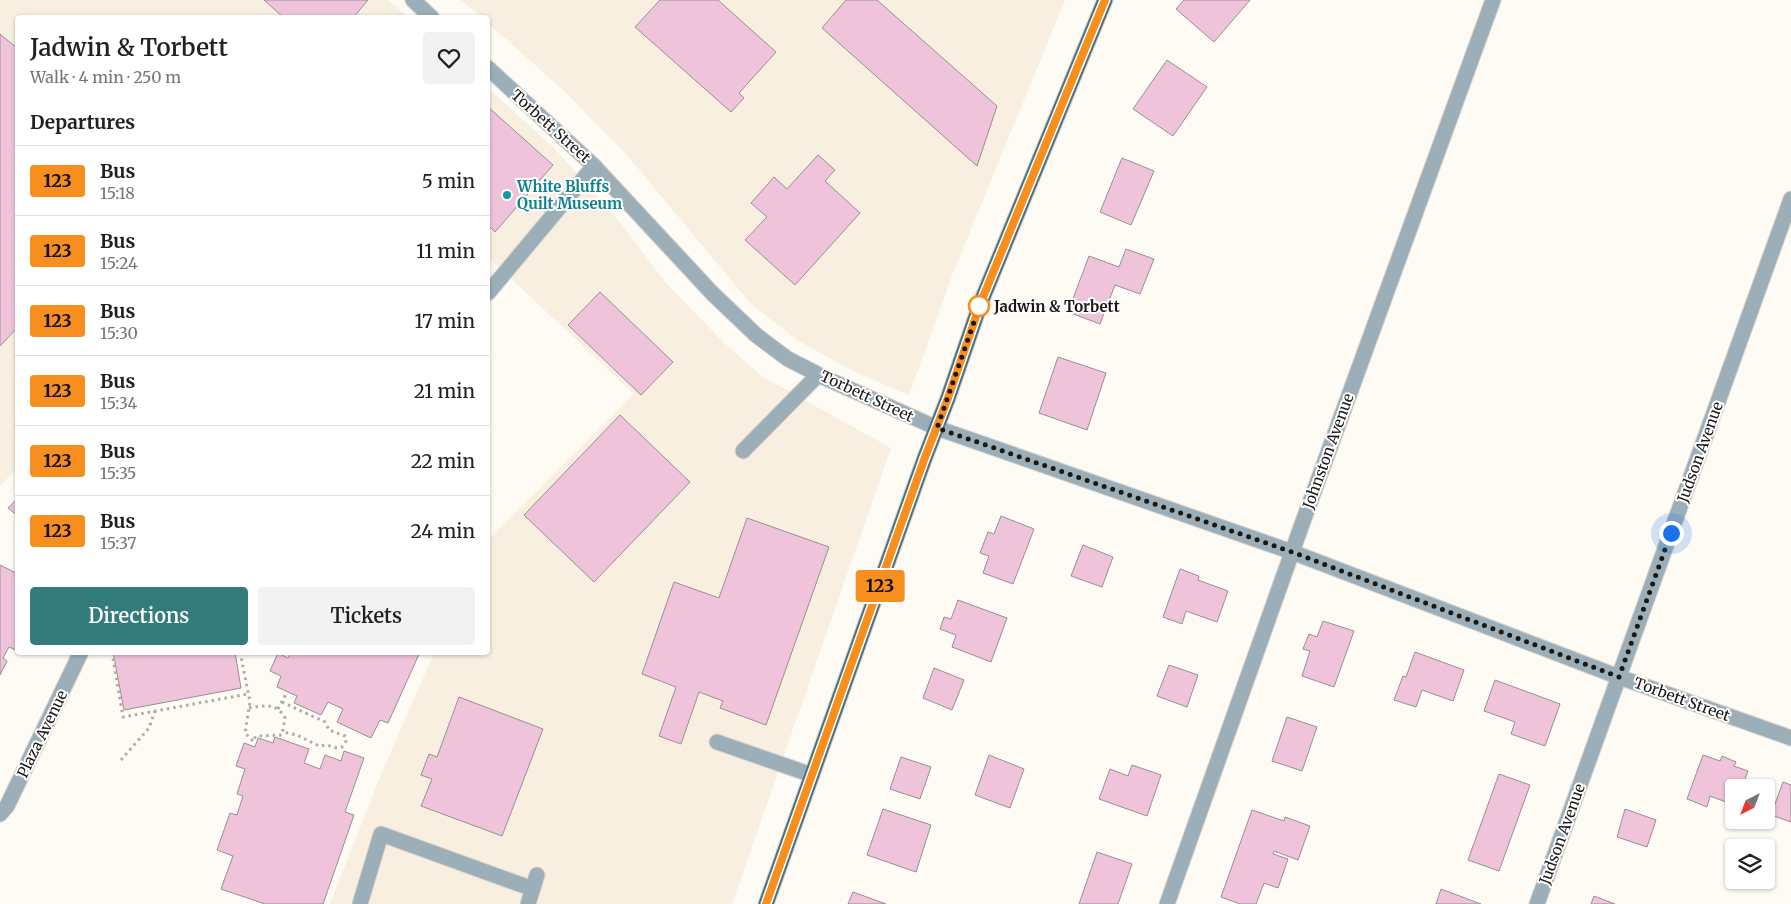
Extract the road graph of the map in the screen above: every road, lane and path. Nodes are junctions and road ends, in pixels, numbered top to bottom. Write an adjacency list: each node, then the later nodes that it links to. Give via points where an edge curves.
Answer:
1 (413, 0): 4 (street)
2 (1106, 0): 10 (main road, via 981,302)
3 (1493, 0): 12 (street, Johnston Avenue)
4 (429, 15)
5 (490, 70): 6 (street, Torbett Street)
6 (594, 166): 8 (street); 9 (street, Torbett Street, via 712,293 756,335 788,359)
7 (1791, 198): 16 (street, Judson Avenue)
8 (490, 291)
9 (818, 374): 10 (street, Torbett Street); 11 (street)
10 (937, 428): 12 (street, Torbett Street); 29 (main road)
11 (743, 451)
12 (1292, 552): 16 (street, Torbett Street); 34 (street, Johnston Avenue)
13 (81, 655): 30 (street, Plaza Avenue, via 7,806)
14 (113, 655): 22 (path, via 123,717)
15 (241, 655): 17 (path)
16 (1619, 677): 24 (street, Torbett Street); 35 (street, Judson Avenue)
17 (248, 694): 20 (path); 22 (path)
18 (286, 694): 19 (path)
19 (282, 702): 21 (path); 23 (path, via 325,722 329,730 345,736 346,741 338,748 319,746)
20 (249, 708): 21 (path, via 266,705); 25 (path, via 245,733)
21 (278, 709): 23 (path, via 285,718)
22 (154, 711): 28 (path, via 149,728)
23 (283, 732): 25 (path)
24 (1791, 738)
25 (252, 740): 27 (path)
26 (716, 742): 29 (street)
27 (256, 744)
28 (121, 760)
29 (812, 775): 33 (main road)
30 (0, 814)
31 (360, 904): 32 (street, via 381,834 535,882)
32 (528, 904)
33 (766, 904)
34 (1167, 904)
35 (1537, 904)

